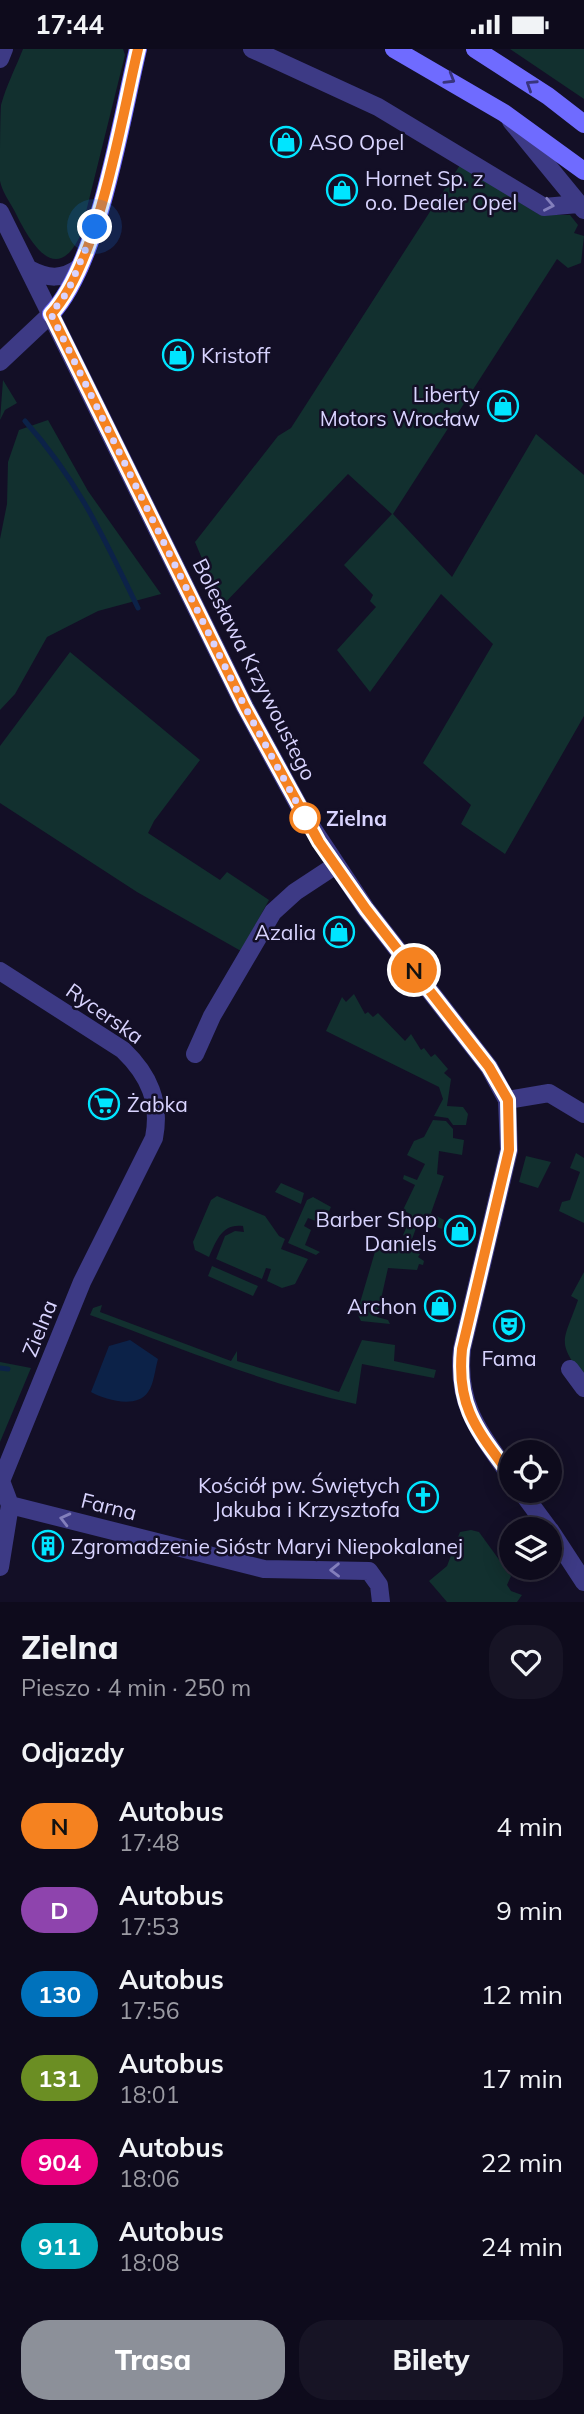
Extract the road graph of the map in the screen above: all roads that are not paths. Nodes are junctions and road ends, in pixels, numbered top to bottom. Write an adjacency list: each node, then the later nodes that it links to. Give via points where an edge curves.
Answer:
1 (4, 49): 6 (street)
2 (138, 49): 12 (main road, via 95,227)
3 (253, 49): 10 (street, one-way to 10, via 378,107 544,207)
4 (394, 49): 7 (main road, one-way to 7)
5 (475, 49): 8 (main road, one-way to 5)
6 (0, 59)
7 (504, 113): 9 (main road); 10 (street)
8 (584, 124)
9 (584, 171)
10 (581, 207)
11 (0, 212): 13 (street, Bolesława Krzywoustego)
12 (80, 267): 13 (street, via 60,277); 14 (main road)
13 (29, 269): 14 (street, Bolesława Krzywoustego)
14 (51, 314): 15 (street); 16 (street, Bolesława Krzywoustego, via 245,707)
15 (0, 362)
16 (336, 865): 18 (street, via 273,912); 19 (street, Bolesława Krzywoustego, via 489,1067)
17 (0, 971): 20 (street, Rycerska, via 123,1050 150,1085)
18 (195, 1054)
19 (508, 1100): 21 (street, via 549,1093); 24 (street, Bolesława Krzywoustego, via 509,1150 464,1337 459,1380 470,1414)
20 (157, 1114): 25 (street, Zielna, via 154,1138 82,1282)
21 (584, 1114)
22 (570, 1369): 23 (street)
23 (584, 1388)
24 (499, 1459)
25 (1, 1481): 26 (street, Zielna)
26 (10, 1505): 28 (street, Zielna); 30 (street, Farna, one-way to 26, via 379,1585 369,1571 264,1569)
27 (562, 1549): 29 (street)
28 (0, 1567)
29 (584, 1581)
30 (381, 1602)

